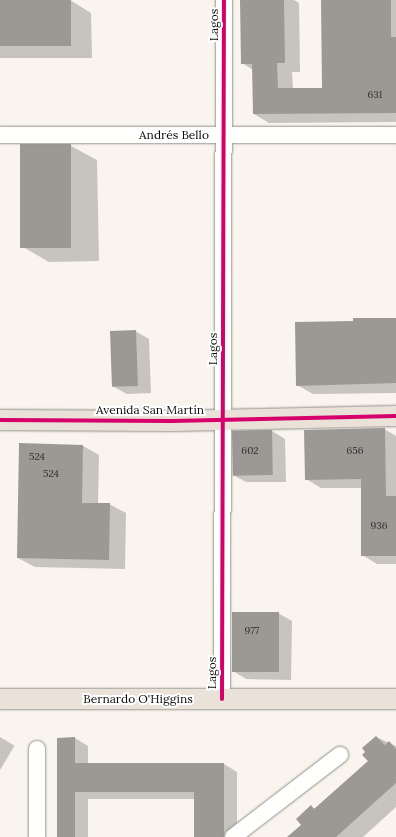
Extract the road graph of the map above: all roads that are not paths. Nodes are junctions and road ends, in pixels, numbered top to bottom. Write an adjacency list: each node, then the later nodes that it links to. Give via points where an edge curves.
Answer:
1 (224, 0): 3 (street, Lagos)
2 (0, 135): 3 (street, Andrés Bello)
3 (223, 135): 4 (street, Andrés Bello); 7 (street, Lagos)
4 (396, 135)
5 (396, 416): 7 (main road, Avenida San Martín)
6 (0, 420): 7 (main road, Avenida San Martín)
7 (223, 420): 9 (street, Lagos)
8 (0, 699): 9 (main road, Bernardo O'Higgins)
9 (222, 699): 10 (main road, Bernardo O'Higgins)
10 (396, 699)
11 (37, 749): 13 (street)
12 (340, 756): 14 (street)
13 (37, 837)
14 (233, 837)

